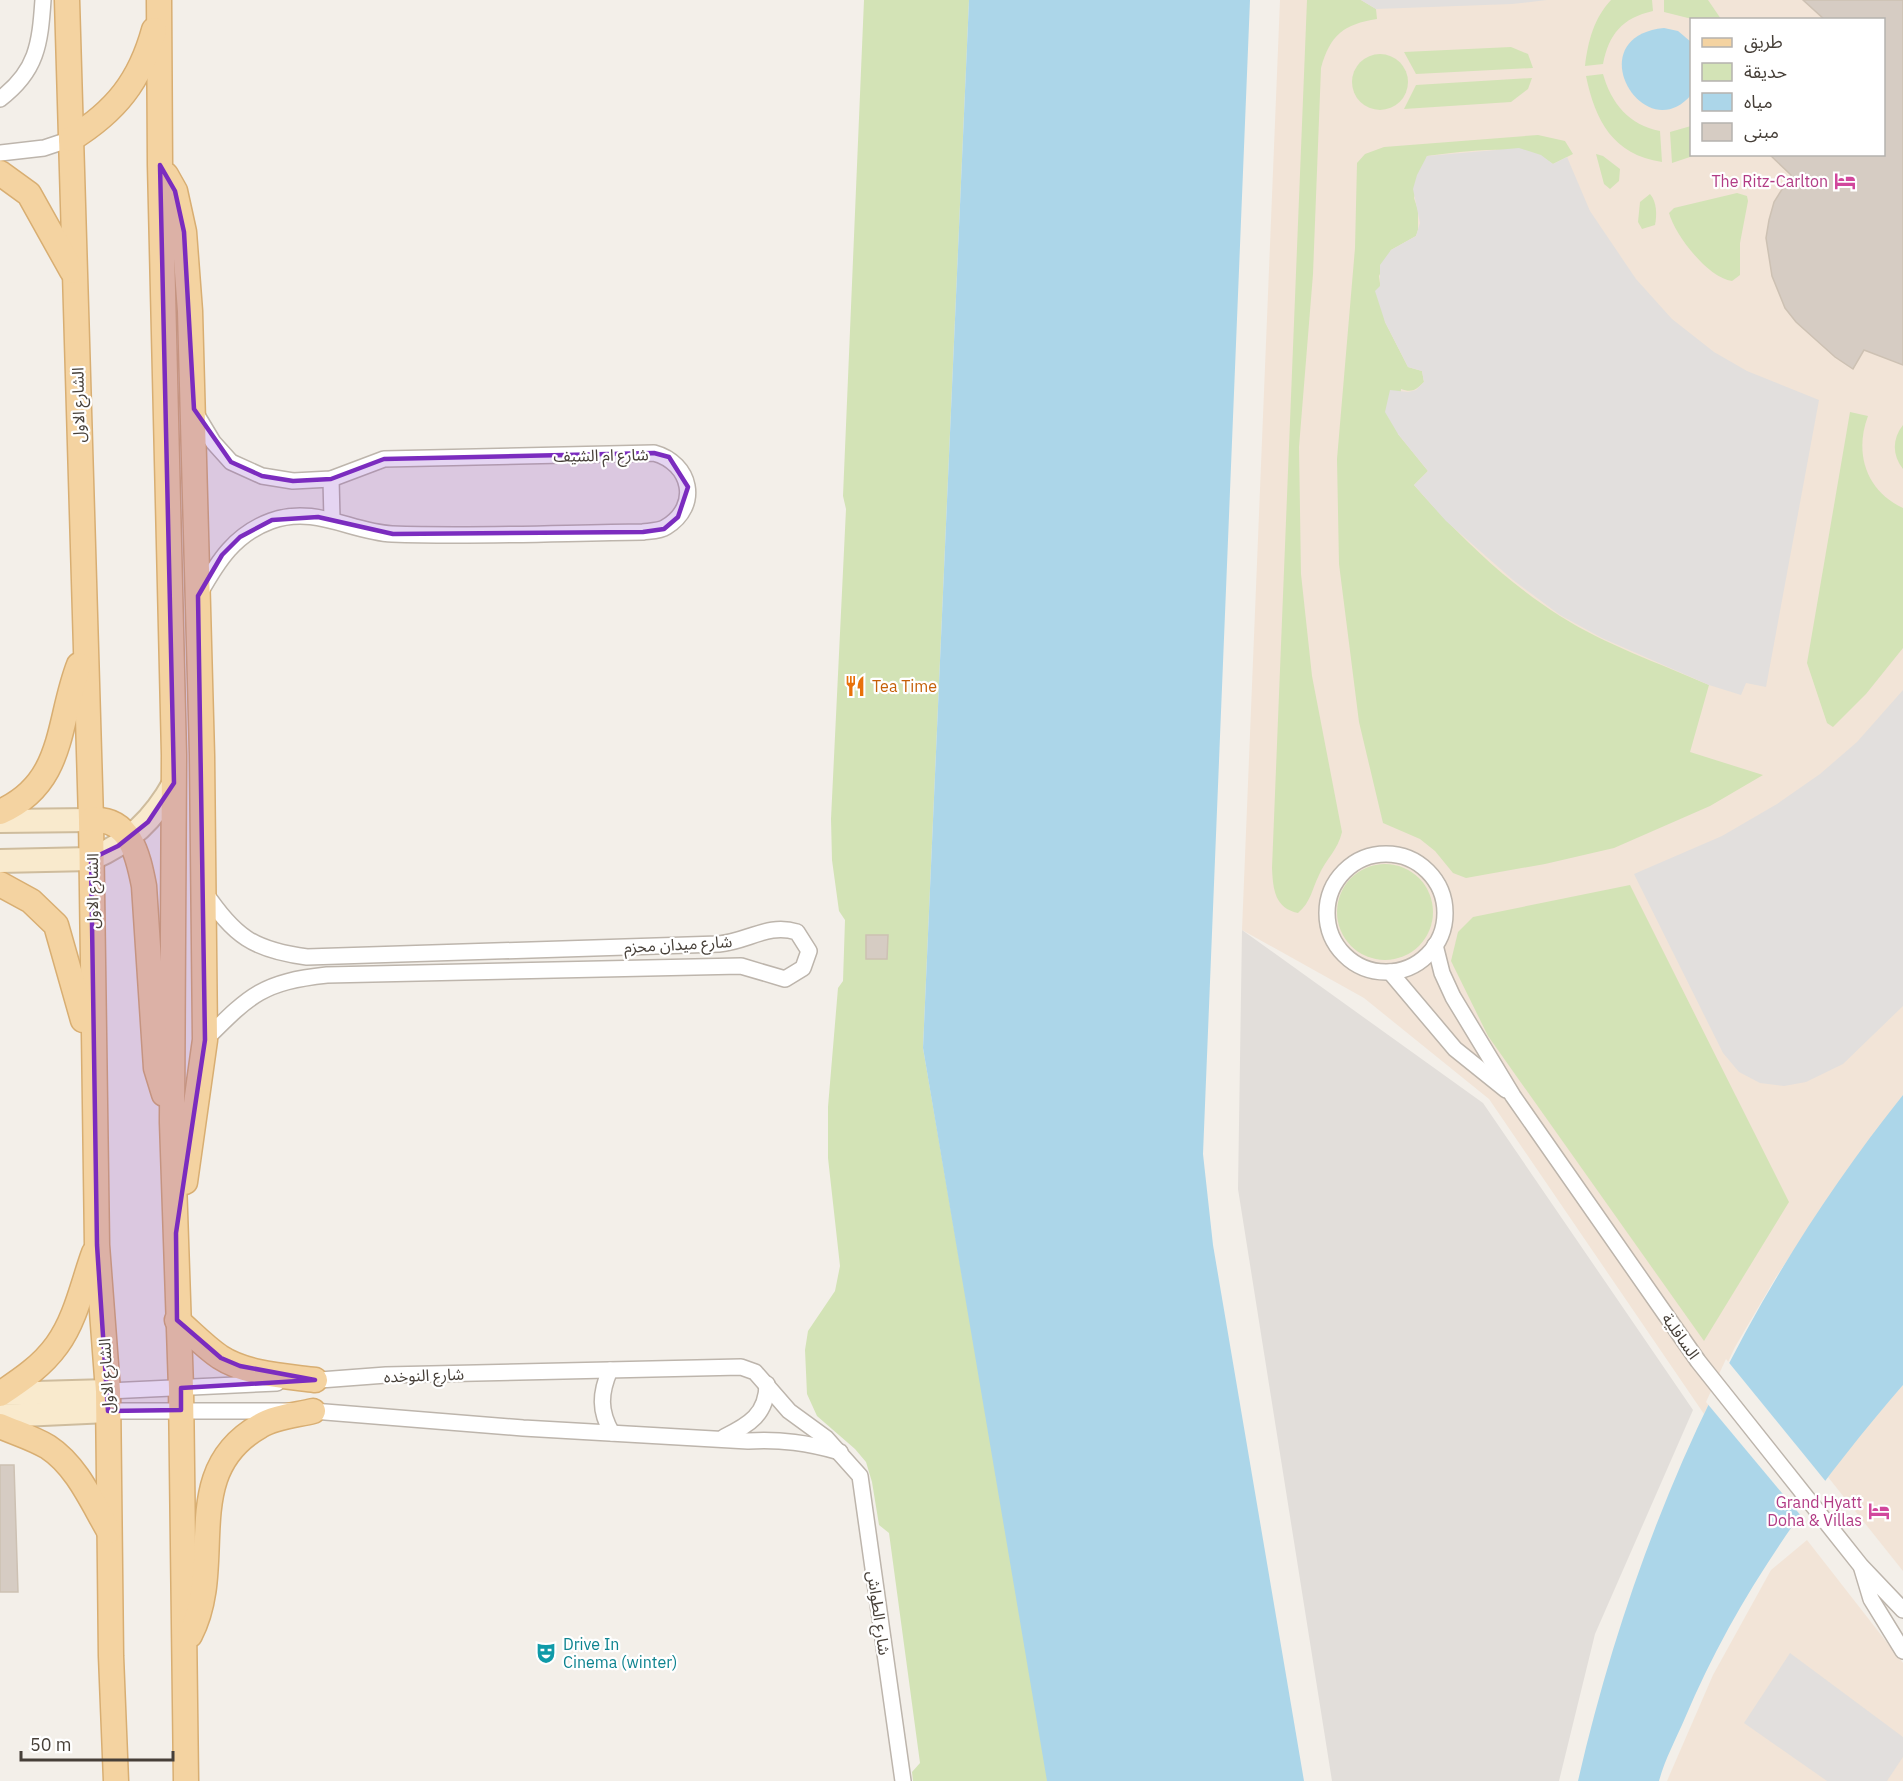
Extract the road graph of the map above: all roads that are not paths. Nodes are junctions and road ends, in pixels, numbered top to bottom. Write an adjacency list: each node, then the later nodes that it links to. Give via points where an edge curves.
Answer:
1 (43, 0): 4 (street, via 35,57 26,75)
2 (67, 0): 5 (main road, الشارع الاول)
3 (159, 5): 5 (main road, via 150,42 128,90 99,122); 7 (main road)
4 (0, 99)
5 (71, 139): 6 (street, via 44,148); 9 (main road, الشارع الاول)
6 (0, 153)
7 (160, 165): 10 (main road, via 175,190 184,232); 15 (main road)
8 (0, 173): 9 (main road, via 29,194)
9 (75, 277): 14 (main road, الشارع الاول)
10 (194, 409): 11 (street, شارع ام الشيف, via 213,442 231,462 245,470 293,482); 13 (main road)
11 (331, 479): 12 (street); 12 (street, شارع ام الشيف, via 384,459 654,453 669,457 688,487 678,517 664,529 643,532 393,534)
12 (332, 519): 13 (street, شارع ام الشيف, via 272,520 240,537 222,555)
13 (198, 596): 23 (main road)
14 (84, 651): 16 (main road, via 54,760 26,795); 17 (main road, الشارع الاول)
15 (174, 783): 19 (street, via 148,822); 29 (main road)
16 (0, 812)
17 (91, 820): 18 (street); 19 (main road, via 109,821); 20 (main road, الشارع الاول)
18 (0, 821)
19 (130, 838): 20 (street); 29 (main road, via 144,886 156,1068)
20 (92, 858): 21 (street); 27 (main road, الشارع الاول)
21 (0, 861)
22 (0, 884): 27 (main road, via 31,901 56,926)
23 (204, 891): 26 (main road); 26 (street, شارع ميدان محزم, via 223,920 241,935 282,954 307,957 719,944 747,940 777,928 797,932 809,951 803,968 786,979 741,966 297,978 258,992 243,1002)
24 (1435, 945): 25 (street, via 1416,964); 25 (street, via 1445,909 1439,886 1431,875 1410,859 1397,855 1356,861 1340,877 1329,897 1329,927 1334,940 1352,961); 28 (street, السافلية, via 1442,973 1454,997)
25 (1390, 972): 28 (street, السافلية, via 1455,1049)
26 (205, 1040): 30 (main road)
27 (93, 1055): 31 (main road, الشارع الاول)
28 (1513, 1096): 47 (street, السافلية, via 1698,1360)
29 (172, 1122): 30 (main road)
30 (176, 1233): 32 (main road)
31 (97, 1245): 37 (main road, via 58,1345 37,1368); 39 (main road, الشارع الاول)
32 (177, 1320): 35 (main road, via 221,1358 273,1375); 38 (main road)
33 (741, 1367): 34 (street, شارع النوخده); 36 (street, شارع الطواش, via 755,1372)
34 (610, 1370): 35 (street, شارع النوخده); 43 (street, via 603,1386 602,1410)
35 (315, 1380): 38 (street, شارع النوخده)
36 (767, 1384): 44 (street, شارع النوخده, via 759,1414 744,1428); 45 (street, شارع الطواش, via 789,1411)
37 (0, 1394): 39 (street)
38 (181, 1399): 39 (street); 39 (street, شارع النوخده); 40 (street, شارع النوخده); 49 (main road)
39 (108, 1401): 41 (street); 46 (main road, الشارع الاول)
40 (313, 1411): 43 (street, شارع النوخده); 49 (main road, via 261,1425 237,1442 219,1465 209,1498 208,1556 202,1599)
41 (0, 1416)
42 (0, 1426): 46 (main road, via 49,1448 65,1462)
43 (612, 1433): 44 (street, شارع النوخده)
44 (721, 1438): 45 (street, via 802,1441)
45 (840, 1452): 55 (street, شارع الطواش, via 860,1476 863,1489)
46 (110, 1533): 51 (main road, الشارع الاول)
47 (1861, 1566): 48 (street, السافلية); 50 (street, السافلية, via 1871,1599)
48 (1903, 1610)
49 (185, 1645): 54 (main road)
50 (1903, 1651)
51 (115, 1740): 52 (main road); 53 (main road, الشارع الاول)
52 (104, 1781)
53 (116, 1781)
54 (186, 1781)
55 (903, 1781)

